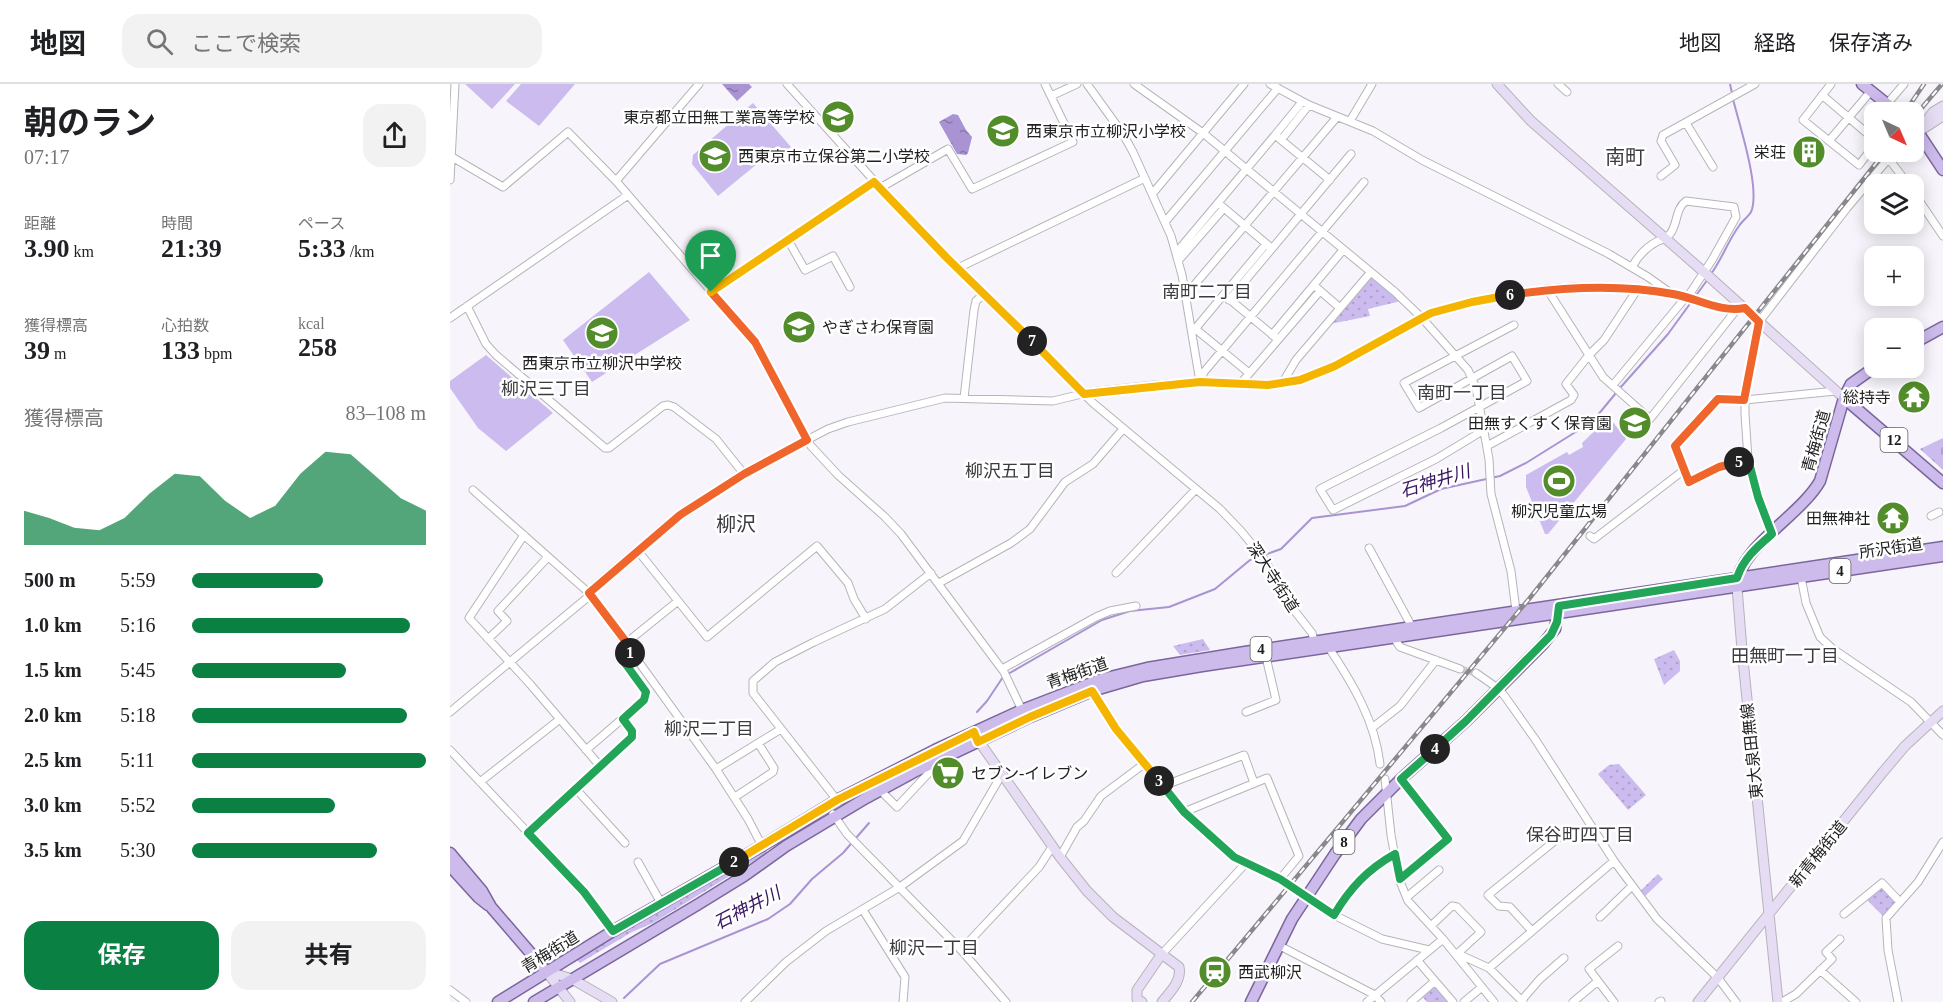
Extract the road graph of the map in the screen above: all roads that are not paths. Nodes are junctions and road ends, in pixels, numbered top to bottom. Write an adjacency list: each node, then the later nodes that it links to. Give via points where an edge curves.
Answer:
1 (455, 84): 39 (street)
2 (699, 84): 52 (street)
3 (787, 84): 54 (street)
4 (1045, 84): 20 (street)
5 (1077, 84): 20 (street)
6 (1088, 84): 49 (street, via 1123,134)
7 (1134, 84): 33 (street)
8 (1244, 84): 33 (street)
9 (1270, 84): 17 (street)
10 (1372, 84): 28 (street)
11 (1497, 84): 65 (street, via 1534,124)
12 (1558, 84): 18 (street)
13 (1755, 84): 30 (street)
14 (1831, 84): 19 (street)
15 (1904, 84): 22 (street)
16 (1866, 87): 21 (main road); 27 (street)
17 (1278, 88): 23 (street); 37 (street)
18 (1567, 92)
19 (1822, 95): 27 (street); 35 (street, via 1803,120)
20 (1051, 96): 54 (street, via 1073,142 972,189 948,149)
21 (1884, 102)
22 (1889, 102)
23 (1305, 104): 26 (street); 34 (street)
24 (1943, 106): 29 (street)
25 (1943, 116): 31 (street)
26 (1337, 117): 28 (street); 40 (street)
27 (1848, 117): 32 (street); 35 (street)
28 (1350, 121): 71 (street)
29 (1924, 122)
30 (1686, 123): 44 (street); 48 (street, via 1662,138 1675,165)
31 (1924, 126)
32 (1864, 131)
33 (1203, 133): 37 (street); 56 (street)
34 (1278, 138): 40 (street); 45 (street)
35 (1828, 141): 41 (street, via 1859,165)
36 (1924, 142): 46 (main road)
37 (1225, 152): 45 (street); 61 (street)
38 (1351, 154): 51 (street)
39 (452, 157): 50 (street); 52 (street, via 503,187 568,132)
40 (1303, 157): 51 (street); 55 (street)
41 (1864, 158)
42 (1885, 162): 91 (street)
43 (1891, 162): 47 (street)
44 (1713, 167)
45 (1246, 169): 55 (street); 58 (street)
46 (1943, 170)
47 (1900, 174)
48 (1661, 176)
49 (1145, 178): 56 (street); 72 (street)
50 (450, 180)
51 (1330, 180): 60 (street)
52 (616, 181): 57 (street)
53 (1364, 182): 63 (street)
54 (877, 185): 66 (street); 72 (street)
55 (1273, 192): 60 (street); 62 (street)
56 (1153, 193): 61 (street)
57 (628, 195): 79 (street); 85 (street)
58 (1221, 205): 62 (street); 69 (street); 70 (street)
59 (1924, 207): 64 (street)
60 (1300, 214): 63 (street); 67 (street)
61 (1165, 222): 69 (street)
62 (1245, 225): 67 (street); 82 (street)
63 (1322, 232): 68 (street); 88 (street)
64 (1943, 236)
65 (1666, 238): 71 (street, via 1646,248); 73 (street); 73 (street, via 1686,201 1734,207 1736,217)
66 (788, 240): 75 (street, via 805,270 833,256); 79 (street)
67 (1269, 246): 83 (street)
68 (1343, 250): 74 (street); 76 (street)
69 (1176, 253): 70 (street)
70 (1178, 261): 82 (street)
71 (1632, 267): 81 (street)
72 (958, 268): 80 (street)
73 (1705, 272): 84 (street); 87 (street)
74 (1370, 273): 86 (street); 90 (street)
75 (850, 286)
76 (1317, 288): 86 (street); 95 (street)
77 (1547, 289): 78 (street); 90 (street, via 1472,302); 99 (street)
78 (1637, 290): 81 (street); 99 (street, via 1604,340)
79 (711, 292): 114 (street, via 755,342)
80 (984, 294): 107 (street); 109 (street, via 976,301 974,310)
81 (1672, 294): 84 (street)
82 (1185, 296): 94 (street)
83 (1226, 297): 88 (street); 94 (street)
84 (1688, 298): 87 (street, via 1728,310); 106 (street)
85 (467, 306): 89 (street); 118 (street, via 486,344 496,355 605,448 668,405 716,439)
86 (1340, 308): 104 (street, via 1296,360)
87 (1741, 309): 91 (street); 106 (street, via 1650,419)
88 (1251, 317): 95 (street); 97 (street)
89 (450, 318)
90 (1422, 318): 98 (street); 104 (street, via 1335,366 1300,380)
91 (1759, 322): 108 (street); 110 (street)
92 (1514, 325): 98 (street)
93 (1943, 327): 96 (main road)
94 (1193, 329): 97 (street); 103 (street)
95 (1275, 337): 100 (street)
96 (1924, 337)
97 (1222, 351): 100 (street); 103 (street)
98 (1455, 355): 102 (street); 102 (street, via 1404,383 1419,408)
99 (1588, 356): 106 (street); 115 (street, via 1566,384 1574,395 1571,400)
100 (1249, 373): 105 (street)
101 (1864, 375): 108 (main road, 青梅街道)
102 (1472, 378): 111 (street); 111 (street, via 1512,356 1527,381)
103 (1200, 382): 105 (street); 107 (street)
104 (1283, 382): 105 (street)
105 (1241, 383)
106 (1613, 385)
107 (1084, 394): 109 (street, via 1053,401); 112 (street)
108 (1840, 394): 110 (street); 119 (main road, 12); 124 (main road, 青梅街道, via 1820,481 1807,501)
109 (964, 398): 114 (street, via 945,398 848,422)
110 (1744, 400): 116 (street); 117 (street, via 1718,399 1675,446)
111 (1480, 406): 113 (street); 113 (street, via 1320,489 1334,510)
112 (1123, 429): 120 (street, 深大寺街道); 135 (street, via 1093,464 1065,483 1030,529)
113 (1484, 430): 115 (street)
114 (807, 440): 118 (street); 132 (street, via 838,475 885,517)
115 (1487, 446): 141 (street, via 1491,494 1511,571)
116 (1748, 459): 117 (street, via 1719,467 1689,482); 124 (street)
117 (1684, 470): 126 (street, via 1594,539)
118 (744, 474): 129 (street, via 680,515)
119 (1943, 483)
120 (1196, 489): 133 (street); 147 (street, 深大寺街道, via 1220,509 1262,556 1311,633)
121 (473, 490): 125 (street)
122 (1939, 512): 123 (street)
123 (1931, 516)
124 (1772, 534): 136 (main road, 青梅街道, via 1741,566)
125 (524, 535): 131 (street); 145 (street, via 470,618)
126 (1590, 536)
127 (1943, 547): 136 (main road, 所沢街道 / 4)
128 (1369, 548): 143 (street)
129 (638, 551): 137 (street); 138 (street)
130 (1943, 556): 134 (main road, 所沢街道 / 4)
131 (548, 557): 137 (street); 145 (street, via 498,611 507,621)
132 (931, 573): 135 (street); 142 (street, via 885,609)
133 (1116, 573)
134 (1801, 577): 136 (main road, 所沢街道 / 4); 164 (street, via 1806,603 1820,637 1898,692)
135 (939, 583): 154 (street)
136 (1737, 583): 140 (main road, 青梅街道 / 4); 216 (street, 東大泉田無線)
137 (589, 593): 146 (street); 152 (street)
138 (678, 601): 142 (street, via 707,637 817,546 848,583); 146 (street)
139 (1136, 606): 154 (street, via 1096,617)
140 (1558, 610): 141 (main road, 青梅街道 / 4); 144 (main road, 青梅街道 / 4); 156 (main road, 8, via 1551,635)
141 (1516, 611): 143 (main road, 青梅街道 / 4)
142 (866, 618): 166 (street, via 775,663 753,681 753,693)
143 (1412, 627): 147 (main road, 青梅街道 / 4)
144 (1394, 638): 148 (main road, 青梅街道 / 4); 151 (street, via 1400,646)
145 (488, 639): 152 (street)
146 (626, 643): 149 (street)
147 (1315, 646): 148 (main road, 青梅街道 / 4); 150 (main road, 青梅街道 / 4); 158 (main road, 青梅街道 / 4, via 1128,672)
148 (1329, 648): 165 (street, via 1350,678)
149 (633, 651): 163 (street, via 622,659 646,692 644,700); 176 (street)
150 (1266, 657): 157 (main road, 青梅街道 / 4, via 1149,675); 161 (street, via 1276,700)
151 (1436, 660): 153 (street); 165 (street, via 1400,706)
152 (510, 662): 160 (street); 162 (street)
153 (1460, 669)
154 (1003, 671): 158 (street)
155 (1476, 673): 156 (street)
156 (1499, 689): 179 (main road, 8); 199 (street)
157 (1092, 691): 168 (main road, 青梅街道 / 4); 173 (street)
158 (1022, 710): 168 (main road, 青梅街道 / 4)
159 (1943, 711): 164 (street, 新青梅街道)
160 (450, 712)
161 (1246, 712)
162 (560, 719): 171 (street); 180 (street)
163 (623, 719): 171 (street); 175 (street, via 632,737)
164 (1930, 722): 167 (street); 216 (street, 新青梅街道, via 1883,772)
165 (1372, 728): 174 (street)
166 (781, 729): 169 (street); 187 (street)
167 (1943, 735)
168 (976, 737): 172 (main road, 青梅街道 / 4); 177 (street); 187 (main road, 青梅街道 / 4)
169 (758, 743): 176 (street); 186 (street, via 773,772)
170 (450, 750): 180 (street)
171 (586, 750): 175 (street)
172 (940, 760): 185 (main road, 青梅街道 / 4); 185 (street, via 897,807)
173 (1144, 764): 182 (street); 198 (street, via 1101,796)
174 (1380, 764)
175 (600, 766): 183 (street)
176 (716, 769): 186 (street)
177 (1002, 774): 195 (street); 207 (street, via 963,841)
178 (1384, 779): 184 (street)
179 (1401, 779): 184 (main road, 8); 205 (street, via 1448,839)
180 (480, 782): 190 (street)
181 (1254, 783): 182 (street, via 1244,755); 188 (street); 204 (street, via 1267,778 1299,856)
182 (1164, 786): 188 (street)
183 (575, 788): 190 (street); 192 (street)
184 (1387, 792): 197 (street); 208 (main road, 8, via 1361,819)
185 (883, 794): 189 (main road, 青梅街道 / 4)
186 (735, 797): 194 (street)
187 (833, 803): 189 (street); 194 (main road, 青梅街道 / 4)
188 (1184, 812): 201 (street)
189 (835, 816): 207 (street, via 850,837); 235 (main road, 青梅街道 / 4, via 744,876)
190 (528, 833): 219 (street, via 584,892)
191 (1562, 835): 220 (street, via 1488,895 1499,906 1510,907)
192 (624, 843)
193 (1943, 844): 210 (street)
194 (762, 846): 211 (main road, 青梅街道 / 4)
195 (1052, 847): 198 (street); 225 (street, via 1039,867)
196 (450, 853): 212 (main road)
197 (1395, 854): 205 (street); 215 (street, via 1356,883)
198 (1060, 857): 228 (street, via 1100,905)
199 (1614, 861): 206 (street); 220 (street)
200 (638, 862): 211 (street)
201 (1246, 863): 204 (street); 228 (street)
202 (450, 866): 212 (main road)
203 (1439, 870): 209 (street)
204 (1280, 879): 208 (street)
205 (1400, 879): 209 (street)
206 (1632, 886): 217 (street); 234 (street, via 1657,919)
207 (900, 887): 213 (street); 225 (street)
208 (1308, 897): 215 (street); 223 (main road, 8)
209 (1407, 897): 218 (street)
210 (1900, 902): 214 (street, via 1882,883); 269 (street, via 1886,918)
211 (661, 903): 219 (main road, 青梅街道 / 4)
212 (491, 907): 233 (main road)
213 (863, 910): 249 (street, via 826,931 786,962); 250 (street, via 905,977)
214 (1844, 914)
215 (1334, 915): 226 (street, via 1382,939)
216 (1768, 915): 234 (street, 新青梅街道); 266 (street, 東大泉田無線)
217 (1599, 917)
218 (1431, 926): 221 (street); 227 (street, via 1452,906 1481,932)
219 (613, 931): 233 (main road, 青梅街道 / 4)
220 (1532, 931): 231 (street)
221 (1443, 939): 226 (street); 227 (street)
222 (1840, 939): 232 (street, via 1826,952 1832,959)
223 (1278, 945): 242 (street); 254 (main road, 8)
224 (1618, 946): 237 (street, via 1589,969)
225 (962, 950): 251 (street)
226 (1429, 951): 230 (street)
227 (1456, 953): 231 (street); 239 (street)
228 (1161, 955): 252 (street, via 1137,990 1137,999); 253 (street, via 1179,967 1180,974)
229 (1564, 958): 243 (street)
230 (1418, 960): 236 (street); 242 (street)
231 (1489, 968): 243 (street)
232 (1820, 970): 267 (street); 268 (street)
233 (546, 971): 235 (street); 238 (street); 245 (main road, 青梅街道 / 4)
234 (1718, 978): 264 (street, 新青梅街道); 265 (street)
235 (572, 979): 238 (main road, 青梅街道 / 4); 248 (street)
236 (1435, 981): 241 (street); 259 (street)
237 (1598, 981): 262 (street); 263 (street)
238 (559, 987): 246 (main road, 青梅街道 / 4); 247 (street)
239 (1482, 987): 260 (street); 261 (street)
240 (450, 990): 244 (street)
241 (1420, 994): 257 (street); 258 (street)
242 (1375, 995): 255 (street); 256 (street)
243 (1522, 1001)
244 (466, 1002)
245 (498, 1002)
246 (534, 1002)
247 (570, 1002)
248 (612, 1002)
249 (745, 1002)
250 (903, 1002)
251 (1006, 1002)
252 (1142, 1002)
253 (1162, 1002)
254 (1251, 1002)
255 (1367, 1002)
256 (1381, 1002)
257 (1411, 1002)
258 (1427, 1002)
259 (1453, 1002)
260 (1464, 1002)
261 (1494, 1002)
262 (1573, 1002)
263 (1614, 1002)
264 (1698, 1002)
265 (1736, 1002)
266 (1778, 1002)
267 (1782, 1002)
268 (1856, 1002)
269 (1898, 1002)

